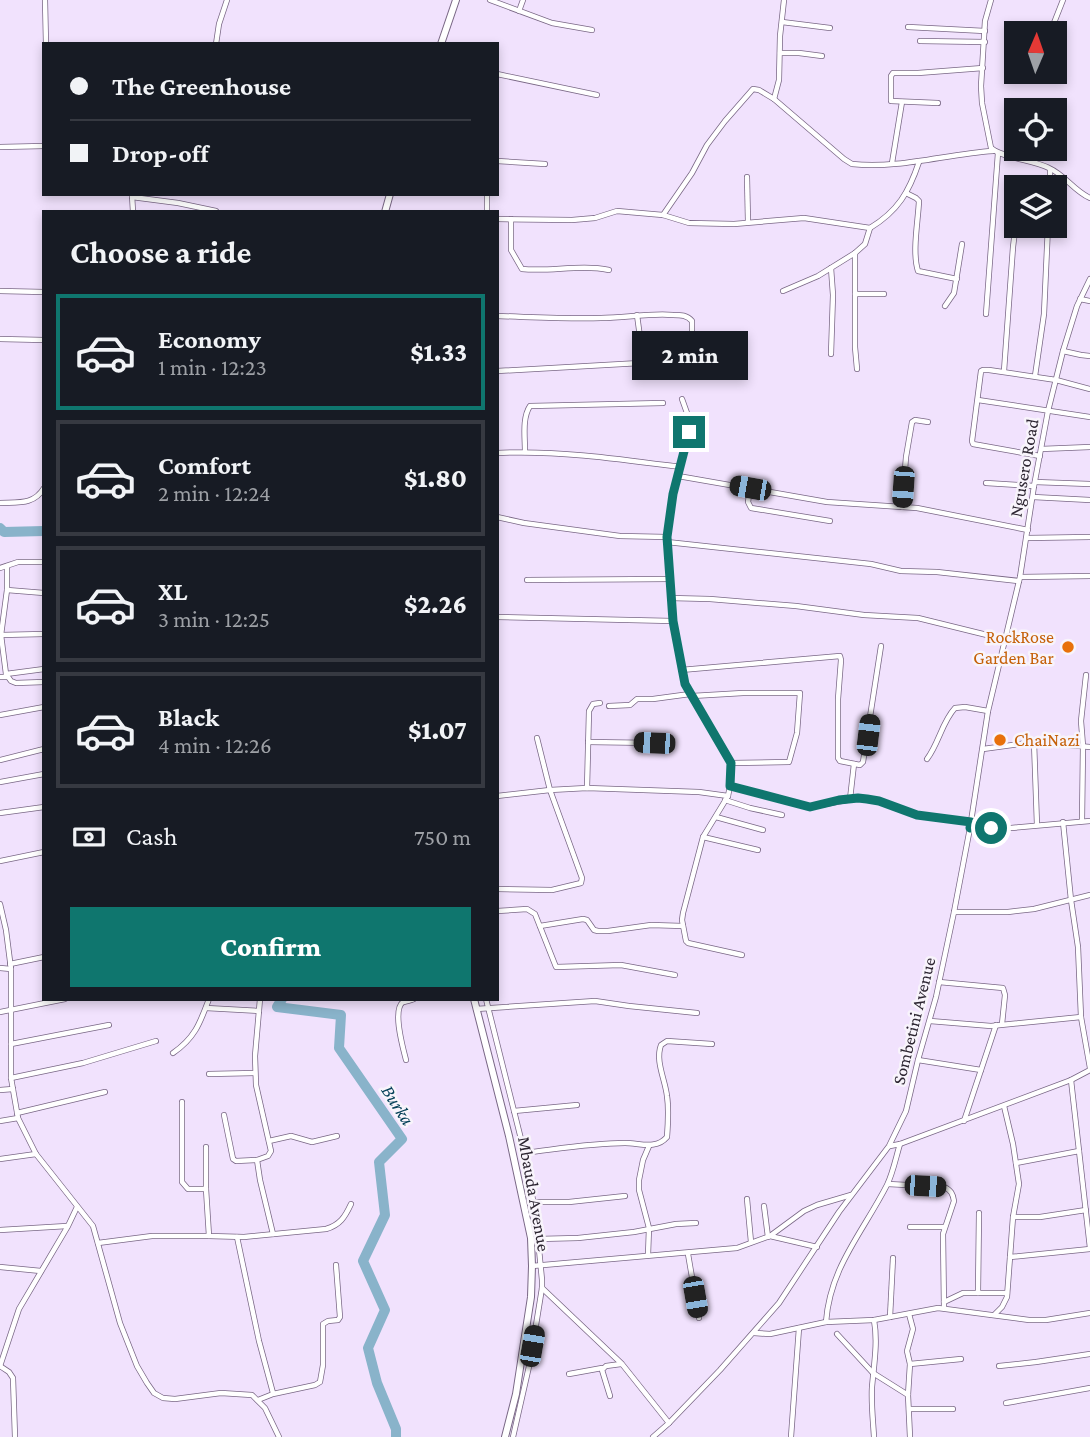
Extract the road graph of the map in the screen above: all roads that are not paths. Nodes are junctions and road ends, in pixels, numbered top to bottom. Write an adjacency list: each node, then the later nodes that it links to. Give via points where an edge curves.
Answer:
1 (45, 0): 17 (street)
2 (227, 0): 18 (street)
3 (456, 0): 19 (street)
4 (490, 0): 9 (street)
5 (523, 0): 9 (street)
6 (784, 0): 11 (street)
7 (991, 0): 15 (street)
8 (1063, 0): 10 (street)
9 (519, 10): 14 (street)
10 (1055, 21)
11 (782, 22): 13 (street); 21 (street)
12 (908, 27): 15 (street)
13 (830, 28)
14 (592, 30)
15 (985, 31): 20 (street)
16 (920, 41): 20 (street)
17 (46, 42)
18 (216, 42)
19 (442, 42)
20 (985, 42): 23 (street)
21 (780, 54): 22 (street); 26 (street)
22 (822, 56)
23 (983, 68): 27 (street, via 894,72 890,99); 31 (street, via 981,96 990,145)
24 (499, 74): 25 (street)
25 (597, 95)
26 (774, 99): 35 (street, via 848,162); 43 (street, via 756,89 750,91 707,145)
27 (902, 102): 28 (street); 35 (street)
28 (938, 103)
29 (42, 146): 30 (street)
30 (0, 147)
31 (996, 152): 33 (street); 36 (street); 64 (street)
32 (499, 161): 34 (street)
33 (919, 162): 35 (street); 39 (street)
34 (545, 163)
35 (892, 163)
36 (1050, 168): 37 (street); 41 (street)
37 (1050, 175)
38 (747, 177): 46 (street)
39 (906, 193): 47 (street); 54 (street, via 919,201 916,268)
40 (138, 196): 42 (street)
41 (1090, 198)
42 (211, 210)
43 (663, 215): 45 (street, via 617,211 584,219); 46 (street, via 688,223)
44 (499, 219): 45 (street)
45 (511, 219): 53 (street, via 511,250 522,270)
46 (748, 222): 47 (street, via 804,218)
47 (870, 228): 51 (street, via 865,244)
48 (1014, 238): 75 (street)
49 (1047, 238): 76 (street)
50 (962, 244): 54 (street)
51 (855, 253): 52 (street); 59 (street)
52 (831, 268): 57 (street); 70 (street)
53 (609, 270)
54 (957, 279): 63 (street, via 954,295)
55 (1090, 279): 61 (street)
56 (0, 291): 58 (street)
57 (783, 291)
58 (42, 292)
59 (855, 294): 60 (street); 73 (street)
60 (884, 294)
61 (1080, 299): 62 (street); 69 (street)
62 (1090, 301)
63 (945, 306)
64 (986, 314)
65 (499, 316): 66 (street)
66 (637, 316): 72 (street, via 690,318); 74 (street, via 643,362)
67 (0, 339): 68 (street)
68 (42, 340)
69 (1063, 351): 71 (street); 77 (street)
70 (831, 354)
71 (1090, 356)
72 (692, 358)
73 (857, 369)
74 (499, 371)
75 (1004, 371): 76 (street); 80 (street, via 981,371)
76 (1035, 376): 77 (street)
77 (1056, 380): 78 (street); 82 (street)
78 (1090, 389)
79 (682, 399): 89 (street, via 689,432)
80 (978, 400): 82 (street); 88 (street, via 973,444)
81 (663, 403): 86 (street, via 530,406 525,417)
82 (1048, 411): 83 (street); 88 (street, Ngusero Road)
83 (1090, 417)
84 (928, 422): 99 (street, via 912,422)
85 (1090, 447): 88 (street)
86 (525, 452): 87 (street); 89 (street)
87 (499, 453)
88 (1041, 453): 92 (street, Ngusero Road)
89 (680, 467): 90 (street)
90 (678, 476): 94 (street); 105 (street)
91 (986, 483): 92 (street)
92 (1035, 484): 93 (street); 96 (street, Ngusero Road)
93 (1090, 484)
94 (750, 488): 99 (street, via 827,502); 101 (street, via 751,508)
95 (42, 491): 98 (street, via 32,500)
96 (1033, 497): 97 (street); 102 (street, Ngusero Road)
97 (1090, 500)
98 (0, 503)
99 (902, 506): 102 (street)
100 (499, 517): 105 (street)
101 (830, 520)
102 (1028, 530): 104 (street, Sombetini Avenue)
103 (1090, 537): 104 (street)
104 (1027, 538): 111 (street, Sombetini Avenue)
105 (667, 539): 110 (street); 111 (street, via 901,571)
106 (42, 562): 107 (street)
107 (7, 566): 108 (street); 113 (street)
108 (0, 568)
109 (1090, 576): 111 (street)
110 (669, 579): 112 (street); 115 (street)
111 (1019, 579): 120 (street, Sombetini Avenue)
112 (527, 580)
113 (7, 590): 114 (street); 118 (street)
114 (42, 593)
115 (670, 598): 117 (street); 120 (street, via 918,618)
116 (499, 617): 117 (street)
117 (673, 621): 124 (street)
118 (1, 635): 119 (street); 126 (street)
119 (42, 635)
120 (1006, 638): 121 (street); 133 (street, Sombetini Avenue)
121 (1042, 640)
122 (881, 646): 146 (street, via 863,760)
123 (42, 669): 126 (street)
124 (681, 670): 129 (street); 146 (street, via 840,656 838,758)
125 (1086, 675): 139 (street)
126 (7, 676): 127 (street); 128 (street, via 20,684)
127 (0, 677)
128 (42, 682)
129 (691, 695): 131 (street); 145 (street); 145 (street, via 800,693 791,760)
130 (600, 703): 136 (street, via 589,711)
131 (609, 706)
132 (42, 708): 134 (street)
133 (988, 712): 141 (street, Sombetini Avenue); 143 (street, via 955,708)
134 (0, 715)
135 (537, 738): 151 (street)
136 (587, 742): 138 (street); 150 (street)
137 (1034, 742): 139 (street); 141 (street); 163 (street)
138 (654, 743)
139 (1083, 746): 140 (street); 159 (street)
140 (1090, 747)
141 (983, 749): 162 (street, Sombetini Avenue)
142 (42, 750): 144 (street)
143 (926, 759)
144 (0, 760)
145 (731, 763): 149 (street)
146 (853, 764): 154 (street)
147 (42, 774): 148 (street)
148 (0, 782)
149 (730, 786): 153 (street); 154 (street, via 810,807)
150 (587, 788): 151 (street); 153 (street, via 699,792)
151 (550, 790): 152 (street); 169 (street, via 582,883 552,890)
152 (499, 796)
153 (727, 798): 157 (street); 158 (street)
154 (850, 799): 162 (street, via 879,801 924,817)
155 (42, 807): 156 (street)
156 (0, 813)
157 (782, 815)
158 (716, 817): 164 (street); 165 (street)
159 (1082, 821): 160 (street); 161 (street)
160 (1090, 821)
161 (1063, 822): 163 (street); 171 (street)
162 (970, 825): 163 (street); 174 (street, Sombetini Avenue)
163 (1037, 825)
164 (763, 831)
165 (703, 837): 166 (street); 176 (street)
166 (758, 850)
167 (42, 852): 168 (street)
168 (0, 861)
169 (499, 889)
170 (1090, 895): 171 (street)
171 (1071, 900): 174 (street, via 1008,912); 196 (street)
172 (0, 904): 179 (street)
173 (499, 911): 175 (street, via 527,909)
174 (954, 912): 182 (street, Sombetini Avenue)
175 (540, 926): 176 (street, via 583,919 598,931); 181 (street, via 556,967 621,965)
176 (682, 926): 177 (street, via 688,943)
177 (742, 955)
178 (42, 958): 179 (street)
179 (11, 966): 180 (street); 191 (street)
180 (0, 968)
181 (675, 975)
182 (939, 982): 197 (street, Sombetini Avenue); 199 (street, via 1003,988)
183 (54, 1001): 191 (street)
184 (208, 1001): 190 (street)
185 (260, 1001): 193 (street)
186 (407, 1001): 204 (street, via 398,1012)
187 (474, 1001): 192 (street, Mbauda Avenue)
188 (486, 1001): 189 (street)
189 (488, 1007): 192 (street); 195 (street, via 595,1001); 218 (street)
190 (206, 1008): 193 (street); 203 (street, via 191,1037)
191 (11, 1009): 194 (street); 201 (street)
192 (476, 1009): 268 (street, Mbauda Avenue, via 522,1191)
193 (259, 1011): 208 (street)
194 (0, 1012)
195 (697, 1013)
196 (1081, 1017): 199 (street); 206 (street)
197 (930, 1021): 199 (street); 205 (street, Sombetini Avenue)
198 (109, 1025): 201 (street)
199 (999, 1025): 207 (street)
200 (156, 1041): 210 (street)
201 (11, 1044): 210 (street)
202 (712, 1044): 226 (street, via 667,1041 661,1045 658,1055 667,1096 667,1132 664,1140)
203 (173, 1053)
204 (406, 1060)
205 (918, 1060): 207 (street); 227 (street, Sombetini Avenue, via 906,1111)
206 (1090, 1069): 211 (street)
207 (981, 1070): 222 (street)
208 (255, 1073): 209 (street); 224 (street)
209 (209, 1074)
210 (11, 1078): 212 (street)
211 (1071, 1080): 217 (street); 229 (street)
212 (13, 1089): 213 (street); 219 (street)
213 (0, 1090)
214 (105, 1091): 219 (street)
215 (183, 1102): 236 (street, via 182,1182 188,1189)
216 (577, 1105): 218 (street)
217 (1004, 1106): 222 (street); 234 (street)
218 (514, 1111): 230 (street)
219 (17, 1115): 221 (street); 231 (street)
220 (224, 1115): 233 (street, via 233,1159)
221 (0, 1121)
222 (963, 1121): 225 (street)
223 (337, 1136): 224 (street, via 313,1142 291,1136)
224 (269, 1141): 233 (street, via 270,1154)
225 (901, 1144): 227 (street); 235 (street)
226 (649, 1146): 230 (street, via 600,1144); 251 (street, via 639,1190)
227 (889, 1146): 238 (street, Sombetini Avenue)
228 (206, 1147): 236 (street)
229 (1079, 1151): 234 (street); 244 (street)
230 (524, 1153): 240 (street)
231 (36, 1154): 232 (street); 242 (street)
232 (0, 1159)
233 (257, 1160): 253 (street)
234 (1016, 1163): 246 (street, via 1019,1189)
235 (888, 1184): 250 (street, via 948,1189 954,1201); 281 (street, via 843,1258)
236 (206, 1189): 254 (street)
237 (625, 1195): 240 (street)
238 (852, 1195): 255 (street, via 804,1211); 260 (street, Sombetini Avenue)
239 (747, 1199): 259 (street)
240 (533, 1202): 257 (street)
241 (351, 1204): 253 (street, via 346,1217 332,1227)
242 (77, 1206): 248 (street); 258 (street, via 93,1226)
243 (764, 1206): 255 (street)
244 (1086, 1210): 246 (street); 261 (street)
245 (979, 1213): 272 (street)
246 (1013, 1217): 264 (street)
247 (695, 1223): 251 (street)
248 (68, 1226): 252 (street); 270 (street)
249 (910, 1227): 250 (street)
250 (944, 1227): 274 (street)
251 (649, 1228): 257 (street); 263 (street)
252 (0, 1230)
253 (273, 1234): 256 (street)
254 (209, 1236): 256 (street); 258 (street)
255 (769, 1236): 259 (street); 260 (street)
256 (237, 1237): 295 (street)
257 (538, 1239): 267 (street)
258 (98, 1242): 298 (street, via 120,1323 137,1366 155,1393 175,1399 243,1393)
259 (751, 1242): 262 (street, via 728,1250)
260 (817, 1247): 283 (street, Sombetini Avenue)
261 (1090, 1249): 264 (street)
262 (688, 1254): 263 (street); 279 (street)
263 (648, 1255): 267 (street)
264 (1010, 1257): 273 (street)
265 (892, 1258): 278 (street)
266 (336, 1265): 295 (street, via 340,1318 323,1324 320,1381)
267 (540, 1265): 268 (street); 271 (street)
268 (532, 1266): 305 (street, Mbauda Avenue, via 524,1347)
269 (0, 1267): 270 (street)
270 (41, 1271): 289 (street, via 19,1309)
271 (542, 1288): 287 (street); 306 (street)
272 (978, 1293): 273 (street); 274 (street, via 958,1294)
273 (1007, 1293): 277 (street)
274 (944, 1305): 276 (street); 277 (street)
275 (1090, 1313): 277 (street, via 1035,1320)
276 (909, 1314): 278 (street); 288 (street, via 913,1329 907,1351)
277 (995, 1314)
278 (890, 1317): 280 (street)
279 (699, 1318)
280 (874, 1320): 281 (street); 292 (street)
281 (825, 1322): 282 (street)
282 (799, 1328): 283 (street); 308 (street)
283 (754, 1333): 302 (street, Sombetini Avenue)
284 (836, 1334): 292 (street)
285 (1090, 1354): 290 (street)
286 (961, 1359): 288 (street)
287 (622, 1364): 291 (street); 302 (street)
288 (910, 1364): 296 (street)
289 (0, 1366): 303 (street, via 13,1378)
290 (999, 1366)
291 (603, 1368): 293 (street); 297 (street)
292 (873, 1373): 296 (street); 309 (street)
293 (569, 1374)
294 (1090, 1388): 299 (street)
295 (273, 1394): 298 (street)
296 (908, 1395): 300 (street)
297 (610, 1396)
298 (258, 1400): 304 (street)
299 (1006, 1403)
300 (909, 1409): 301 (street); 310 (street)
301 (953, 1409)
302 (670, 1423): 307 (street, Sombetini Avenue)
303 (15, 1437)
304 (279, 1437)
305 (505, 1437)
306 (513, 1437)
307 (653, 1437)
308 (791, 1437)
309 (874, 1437)
310 (910, 1437)

